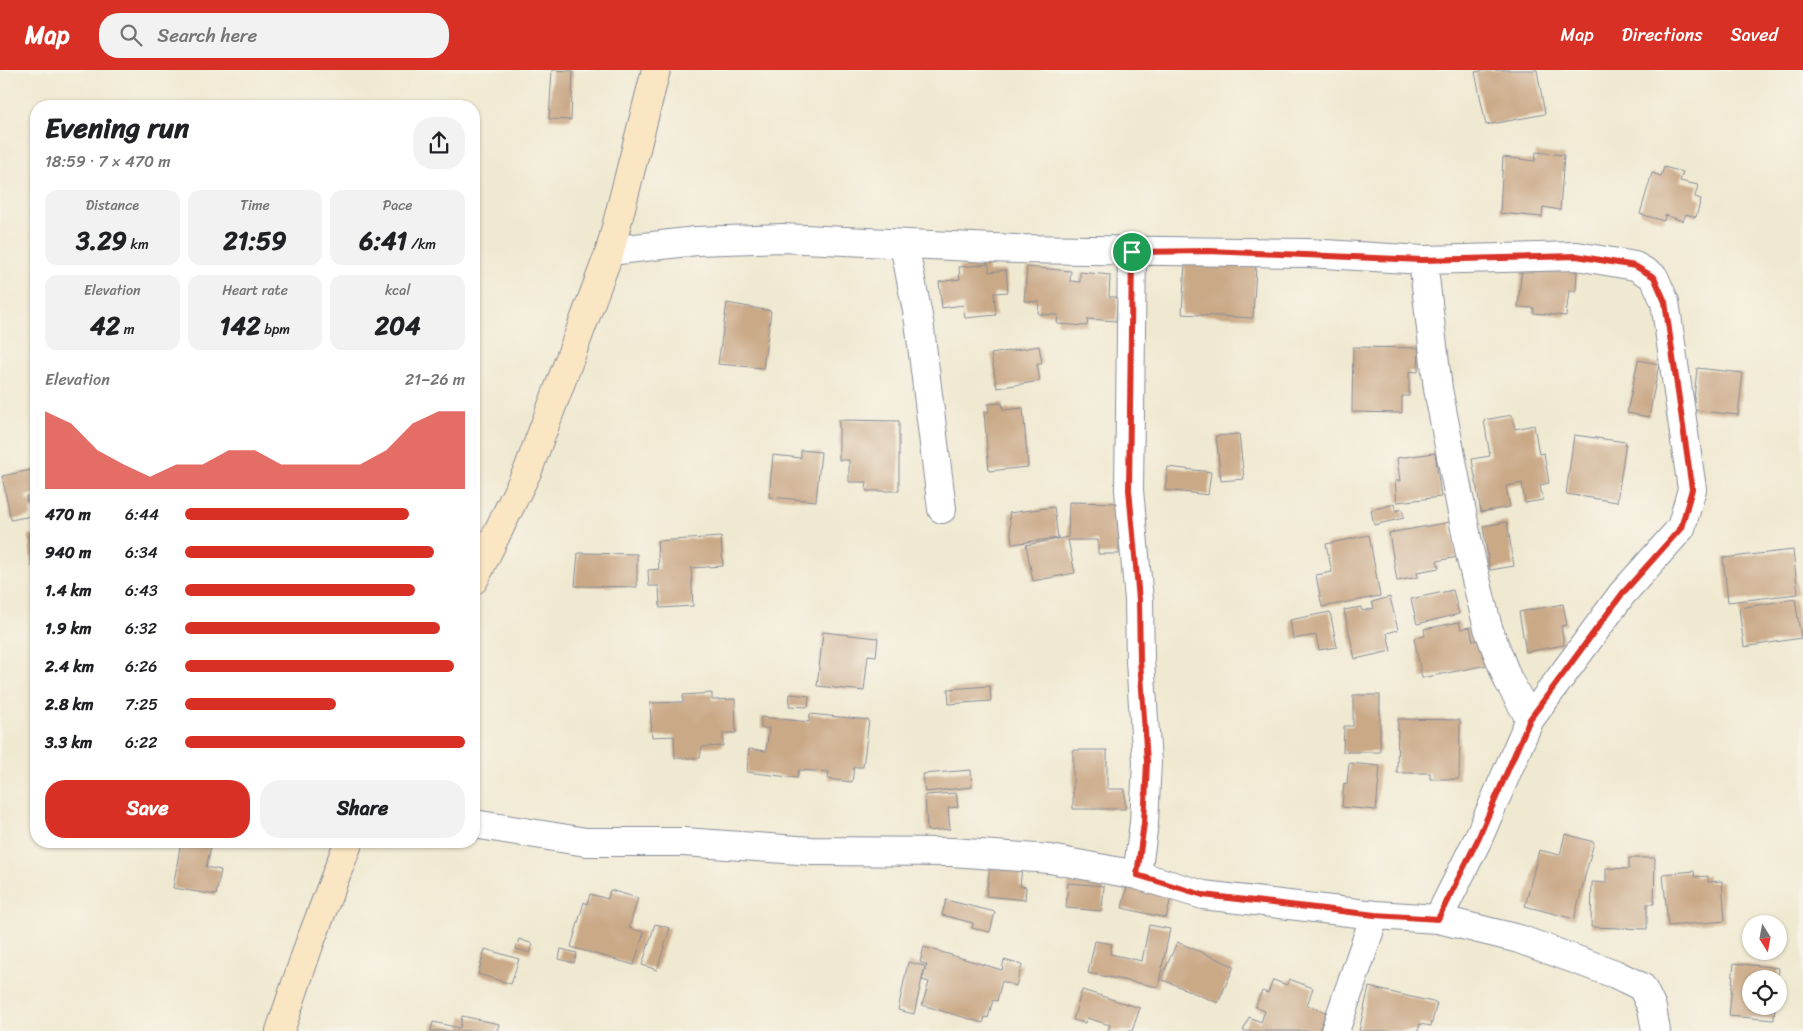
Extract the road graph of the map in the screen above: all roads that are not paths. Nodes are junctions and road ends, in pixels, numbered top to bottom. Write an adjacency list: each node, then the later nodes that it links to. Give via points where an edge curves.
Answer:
1 (656, 70): 3 (main road)
2 (904, 244): 3 (street, via 782,238 696,241); 4 (street); 6 (street, via 919,321)
3 (610, 251): 7 (main road, via 528,470)
4 (1132, 252): 5 (street, via 1308,253); 11 (street, via 1129,490 1139,600 1147,762)
5 (1422, 260): 8 (street, via 1438,389 1473,568 1488,628 1508,680); 8 (street, via 1577,256 1635,266 1654,277 1665,302 1692,489 1681,528 1622,594)
6 (942, 509)
7 (480, 568)
8 (1530, 719): 13 (street, via 1478,839)
9 (480, 825): 11 (street, via 586,842 684,842 812,851 952,852 1050,859)
10 (346, 848): 14 (main road)
11 (1137, 875): 12 (street, via 1203,895)
12 (1375, 915): 13 (street); 15 (street)
13 (1438, 919): 16 (street, via 1519,939 1642,987 1652,1008)
14 (280, 1031)
15 (1335, 1031)
16 (1656, 1031)

